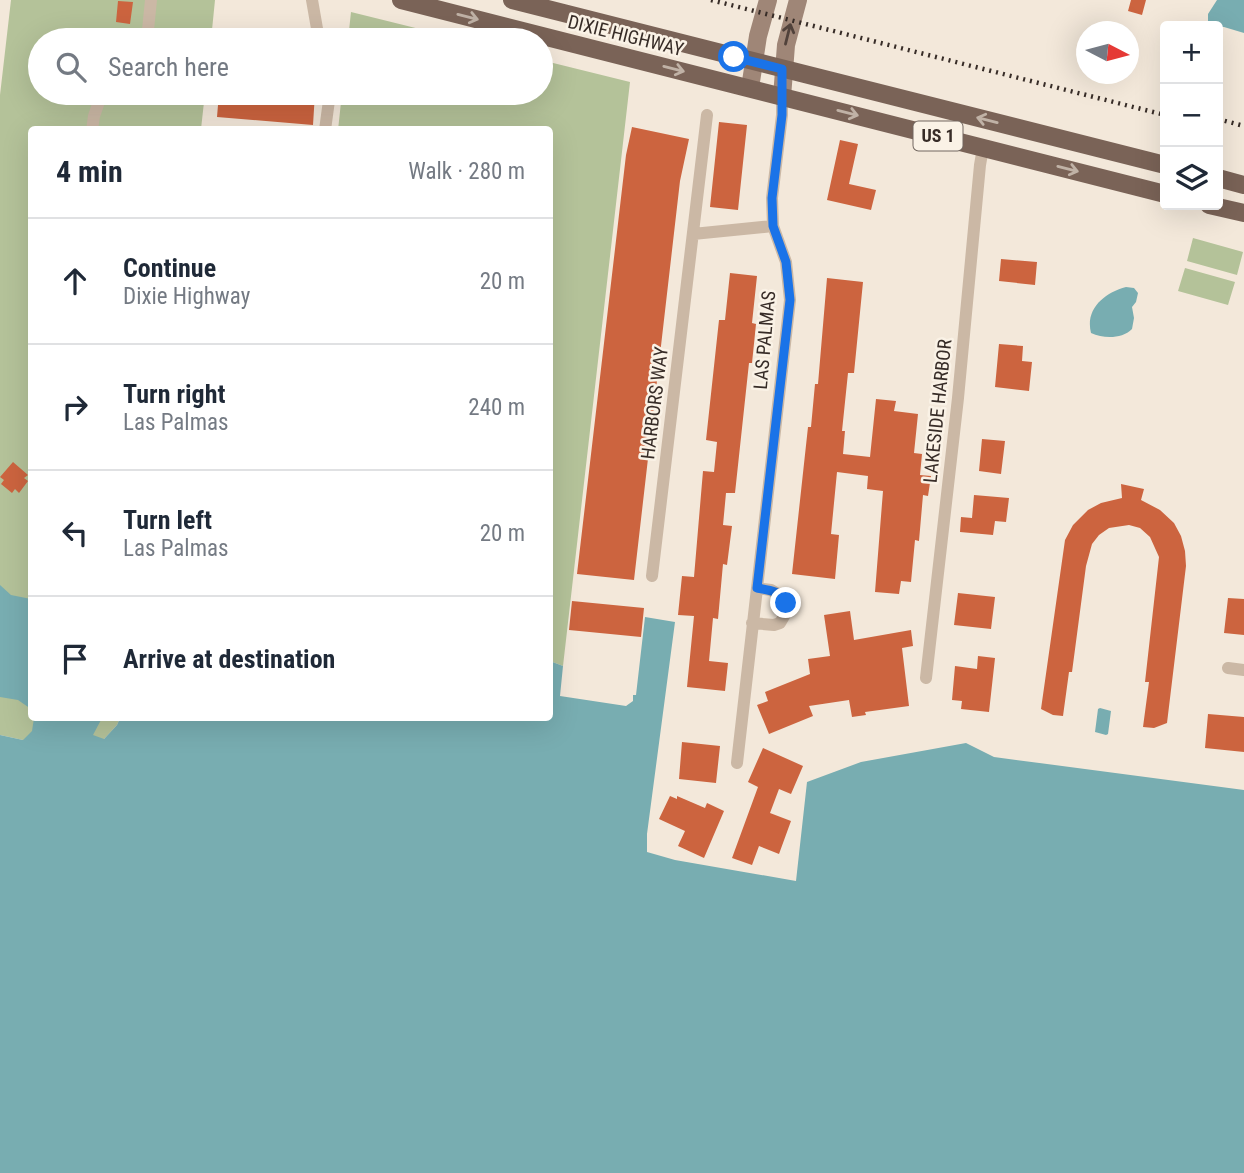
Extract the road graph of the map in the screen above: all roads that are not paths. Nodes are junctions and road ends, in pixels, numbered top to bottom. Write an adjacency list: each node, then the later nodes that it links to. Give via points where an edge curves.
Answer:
1 (151, 0): 7 (street)
2 (312, 0): 8 (street)
3 (401, 0): 9 (main road, DIXIE HIGHWAY / US 1, one-way to 9)
4 (512, 0): 11 (main road, DIXIE HIGHWAY / US 1)
5 (768, 0): 11 (main road)
6 (798, 0): 12 (main road, one-way to 6)
7 (148, 28)
8 (316, 28)
9 (512, 28)
10 (553, 38): 13 (main road, DIXIE HIGHWAY / US 1, one-way to 13)
11 (754, 62): 12 (main road, DIXIE HIGHWAY / US 1); 13 (main road)
12 (782, 69): 14 (main road); 21 (main road, DIXIE HIGHWAY / US 1, one-way to 12)
13 (750, 88): 14 (main road, DIXIE HIGHWAY / US 1)
14 (782, 97): 20 (main road, DIXIE HIGHWAY / US 1, one-way to 20); 27 (street, LAS PALMAS)
15 (98, 105): 18 (street)
16 (329, 105): 19 (street)
17 (707, 115): 28 (street, HARBORS WAY)
18 (93, 126)
19 (326, 126)
20 (983, 148): 24 (main road, DIXIE HIGHWAY / US 1, one-way to 24); 34 (street, LAKESIDE HARBOR)
21 (1160, 164)
22 (1223, 179): 23 (main road)
23 (1244, 185)
24 (1160, 193)
25 (1223, 209): 26 (main road)
26 (1244, 214)
27 (773, 226): 28 (street); 30 (street, LAS PALMAS, via 786,262 790,300)
28 (693, 234): 29 (street, HARBORS WAY)
29 (652, 576)
30 (757, 588): 31 (street, LAS PALMAS); 31 (street, via 783,597 787,611 780,623)
31 (752, 623): 35 (street, LAS PALMAS)
32 (1228, 668): 33 (street)
33 (1244, 670)
34 (926, 678)
35 (737, 762)

